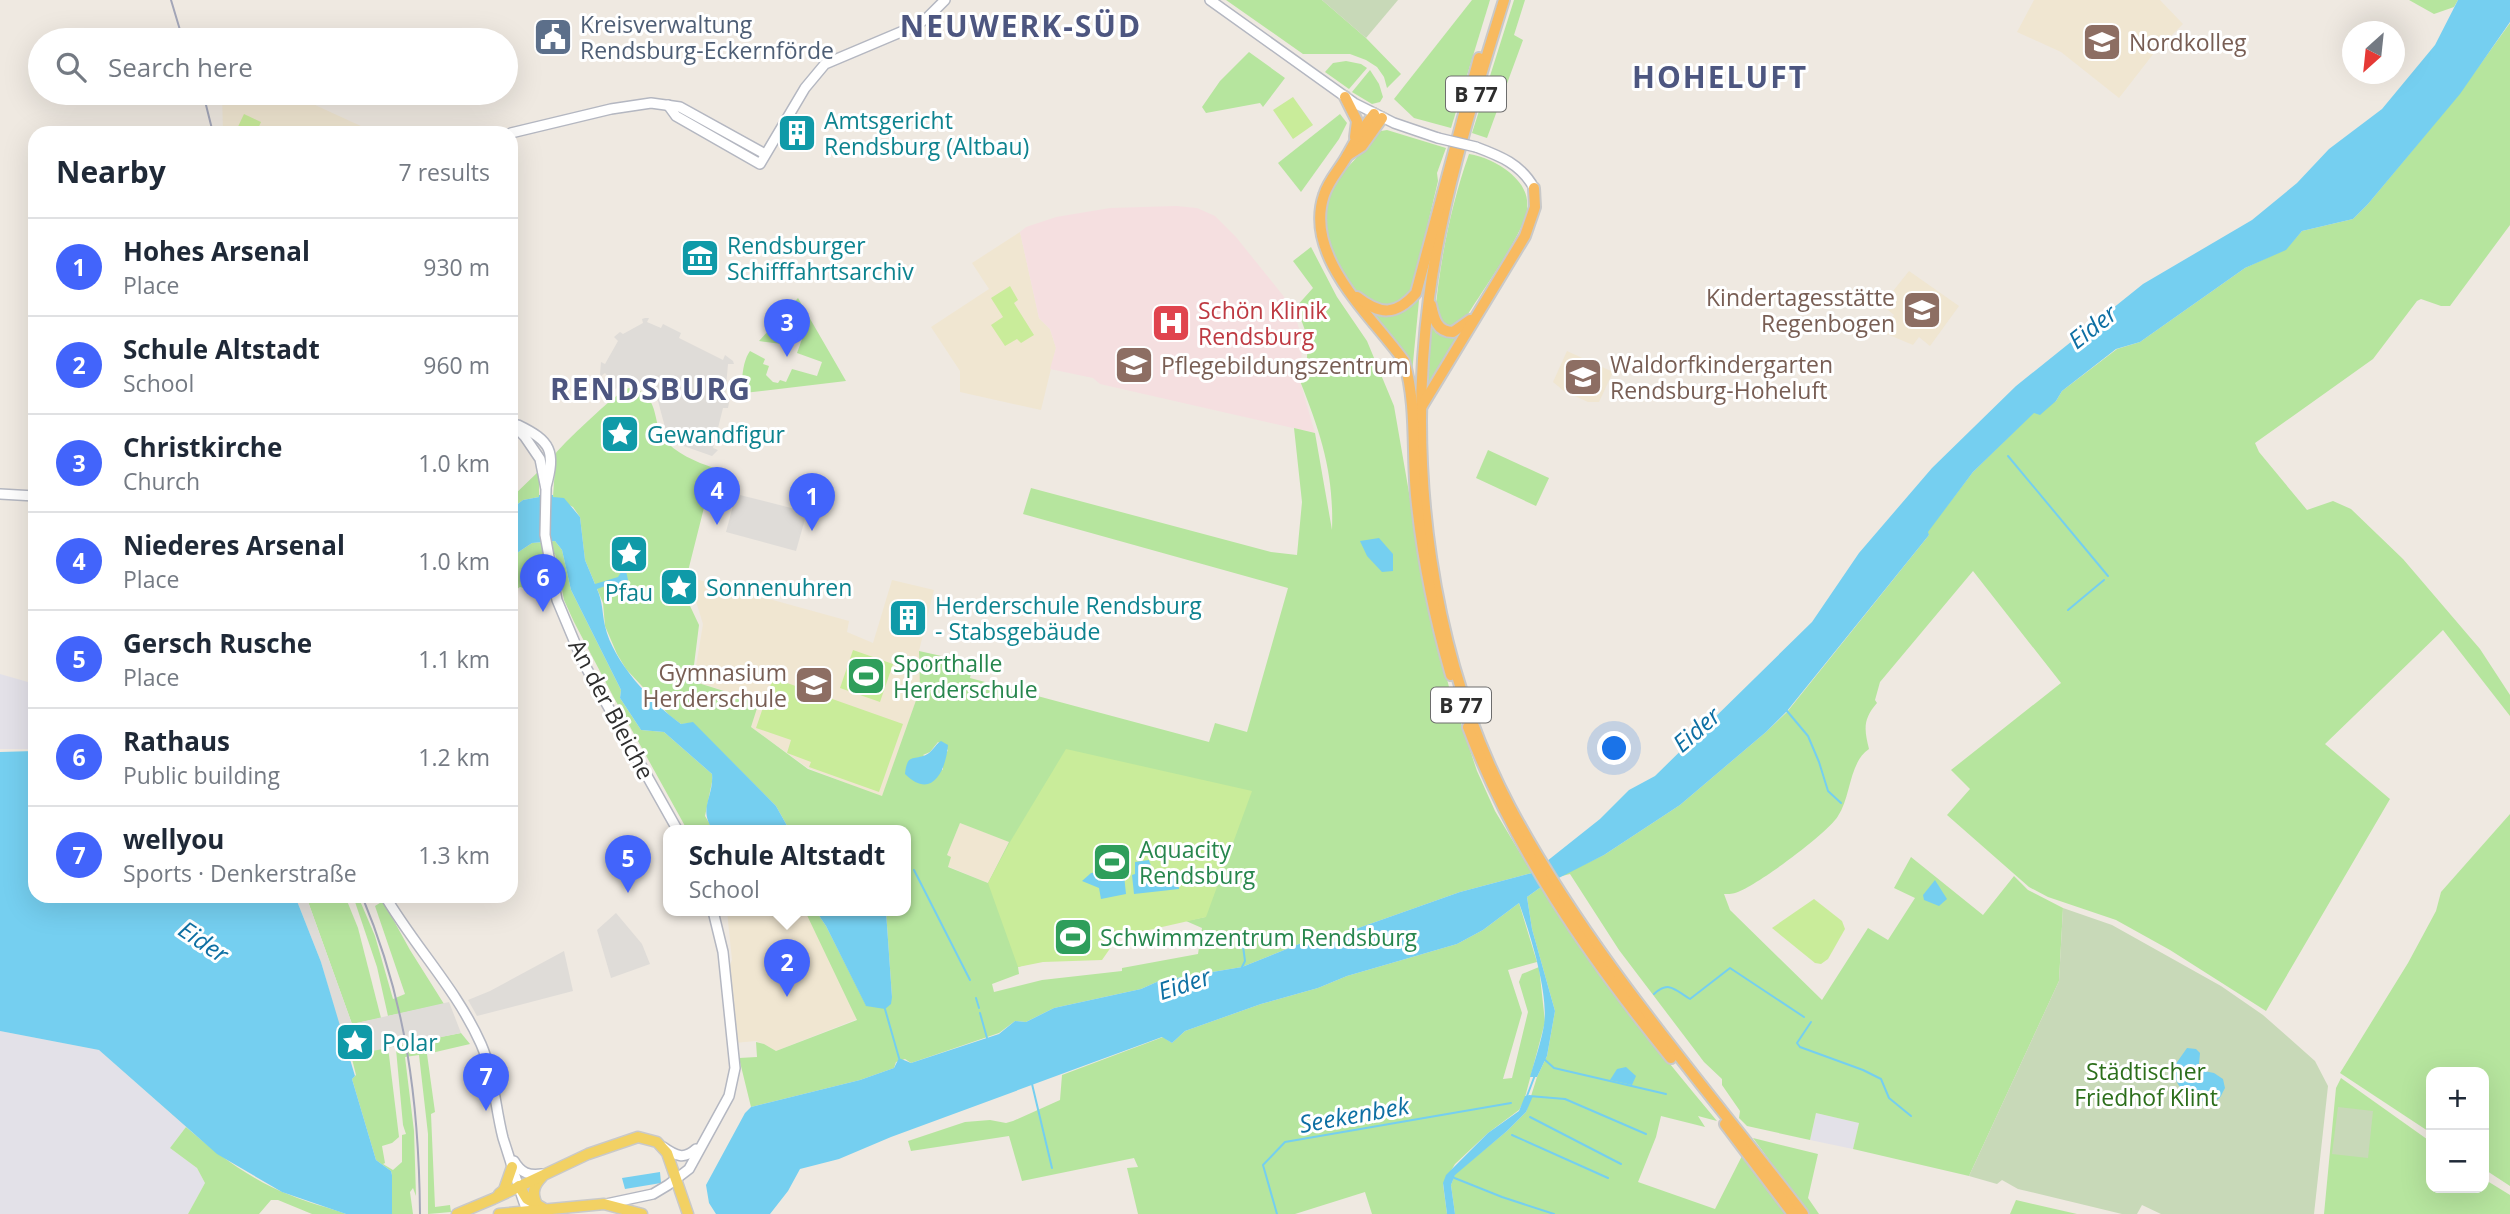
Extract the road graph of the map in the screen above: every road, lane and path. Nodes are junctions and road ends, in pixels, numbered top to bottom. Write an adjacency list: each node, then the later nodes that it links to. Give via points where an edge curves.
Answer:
1 (945, 0): 10 (main road, via 915,26 825,64)
2 (1210, 0): 5 (main road)
3 (1496, 0): 13 (highway, B 77)
4 (1504, 0): 15 (highway, B 77, via 1455,173)
5 (1345, 97): 7 (main road); 9 (highway, via 1356,121)
6 (668, 105): 8 (main road, via 639,104); 10 (main road, via 680,107); 10 (main road, via 676,116 760,164)
7 (1378, 116): 9 (highway); 11 (highway, via 1362,146); 12 (main road, bridge, via 1496,155 1519,168)
8 (518, 131)
9 (1355, 139): 11 (highway)
10 (765, 155)
11 (1348, 155): 14 (highway, via 1323,196 1320,226 1329,257)
12 (1534, 188): 16 (highway, via 1532,223)
13 (1426, 262): 14 (highway, via 1416,293 1395,310 1375,309); 17 (highway, B 77, via 1416,350)
14 (1352, 293): 17 (highway, via 1404,361)
15 (1429, 295): 16 (highway, via 1435,321 1448,332 1461,329); 17 (highway, B 77)
16 (1479, 310): 17 (highway)
17 (1417, 413): 26 (highway, B 77, via 1423,500 1450,646 1475,725 1527,845 1631,1009)
18 (518, 425): 20 (main road, via 550,449)
19 (518, 431): 20 (main road, An der Bleiche, via 540,459)
20 (546, 489): 23 (main road, An der Bleiche, via 545,535 557,600 583,662)
21 (0, 494): 22 (main road)
22 (28, 496)
23 (675, 825)
24 (389, 903): 29 (main road, via 440,974 481,1044)
25 (714, 916): 28 (main road, via 723,952 735,1068 729,1096)
26 (1739, 1136): 44 (highway, B 77); 45 (highway, B 77)
27 (657, 1142): 28 (main road, via 685,1157); 32 (main road, via 638,1138 588,1154); 33 (main road, via 667,1153)
28 (703, 1143): 31 (main road)
29 (508, 1150): 30 (main road); 32 (main road, via 523,1172)
30 (512, 1167): 34 (main road); 36 (main road, via 504,1190)
31 (689, 1169): 33 (main road); 35 (main road)
32 (542, 1177): 34 (main road); 38 (main road); 39 (main road, via 533,1196)
33 (675, 1180): 35 (main road); 37 (main road, via 653,1194)
34 (519, 1185): 36 (main road); 38 (main road)
35 (681, 1193): 43 (main road)
36 (493, 1199): 40 (main road)
37 (604, 1204): 39 (main road); 42 (main road)
38 (527, 1208): 39 (main road); 41 (main road)
39 (546, 1210)
40 (457, 1214)
41 (499, 1214)
42 (642, 1214)
43 (688, 1214)
44 (1793, 1214)
45 (1803, 1214)

